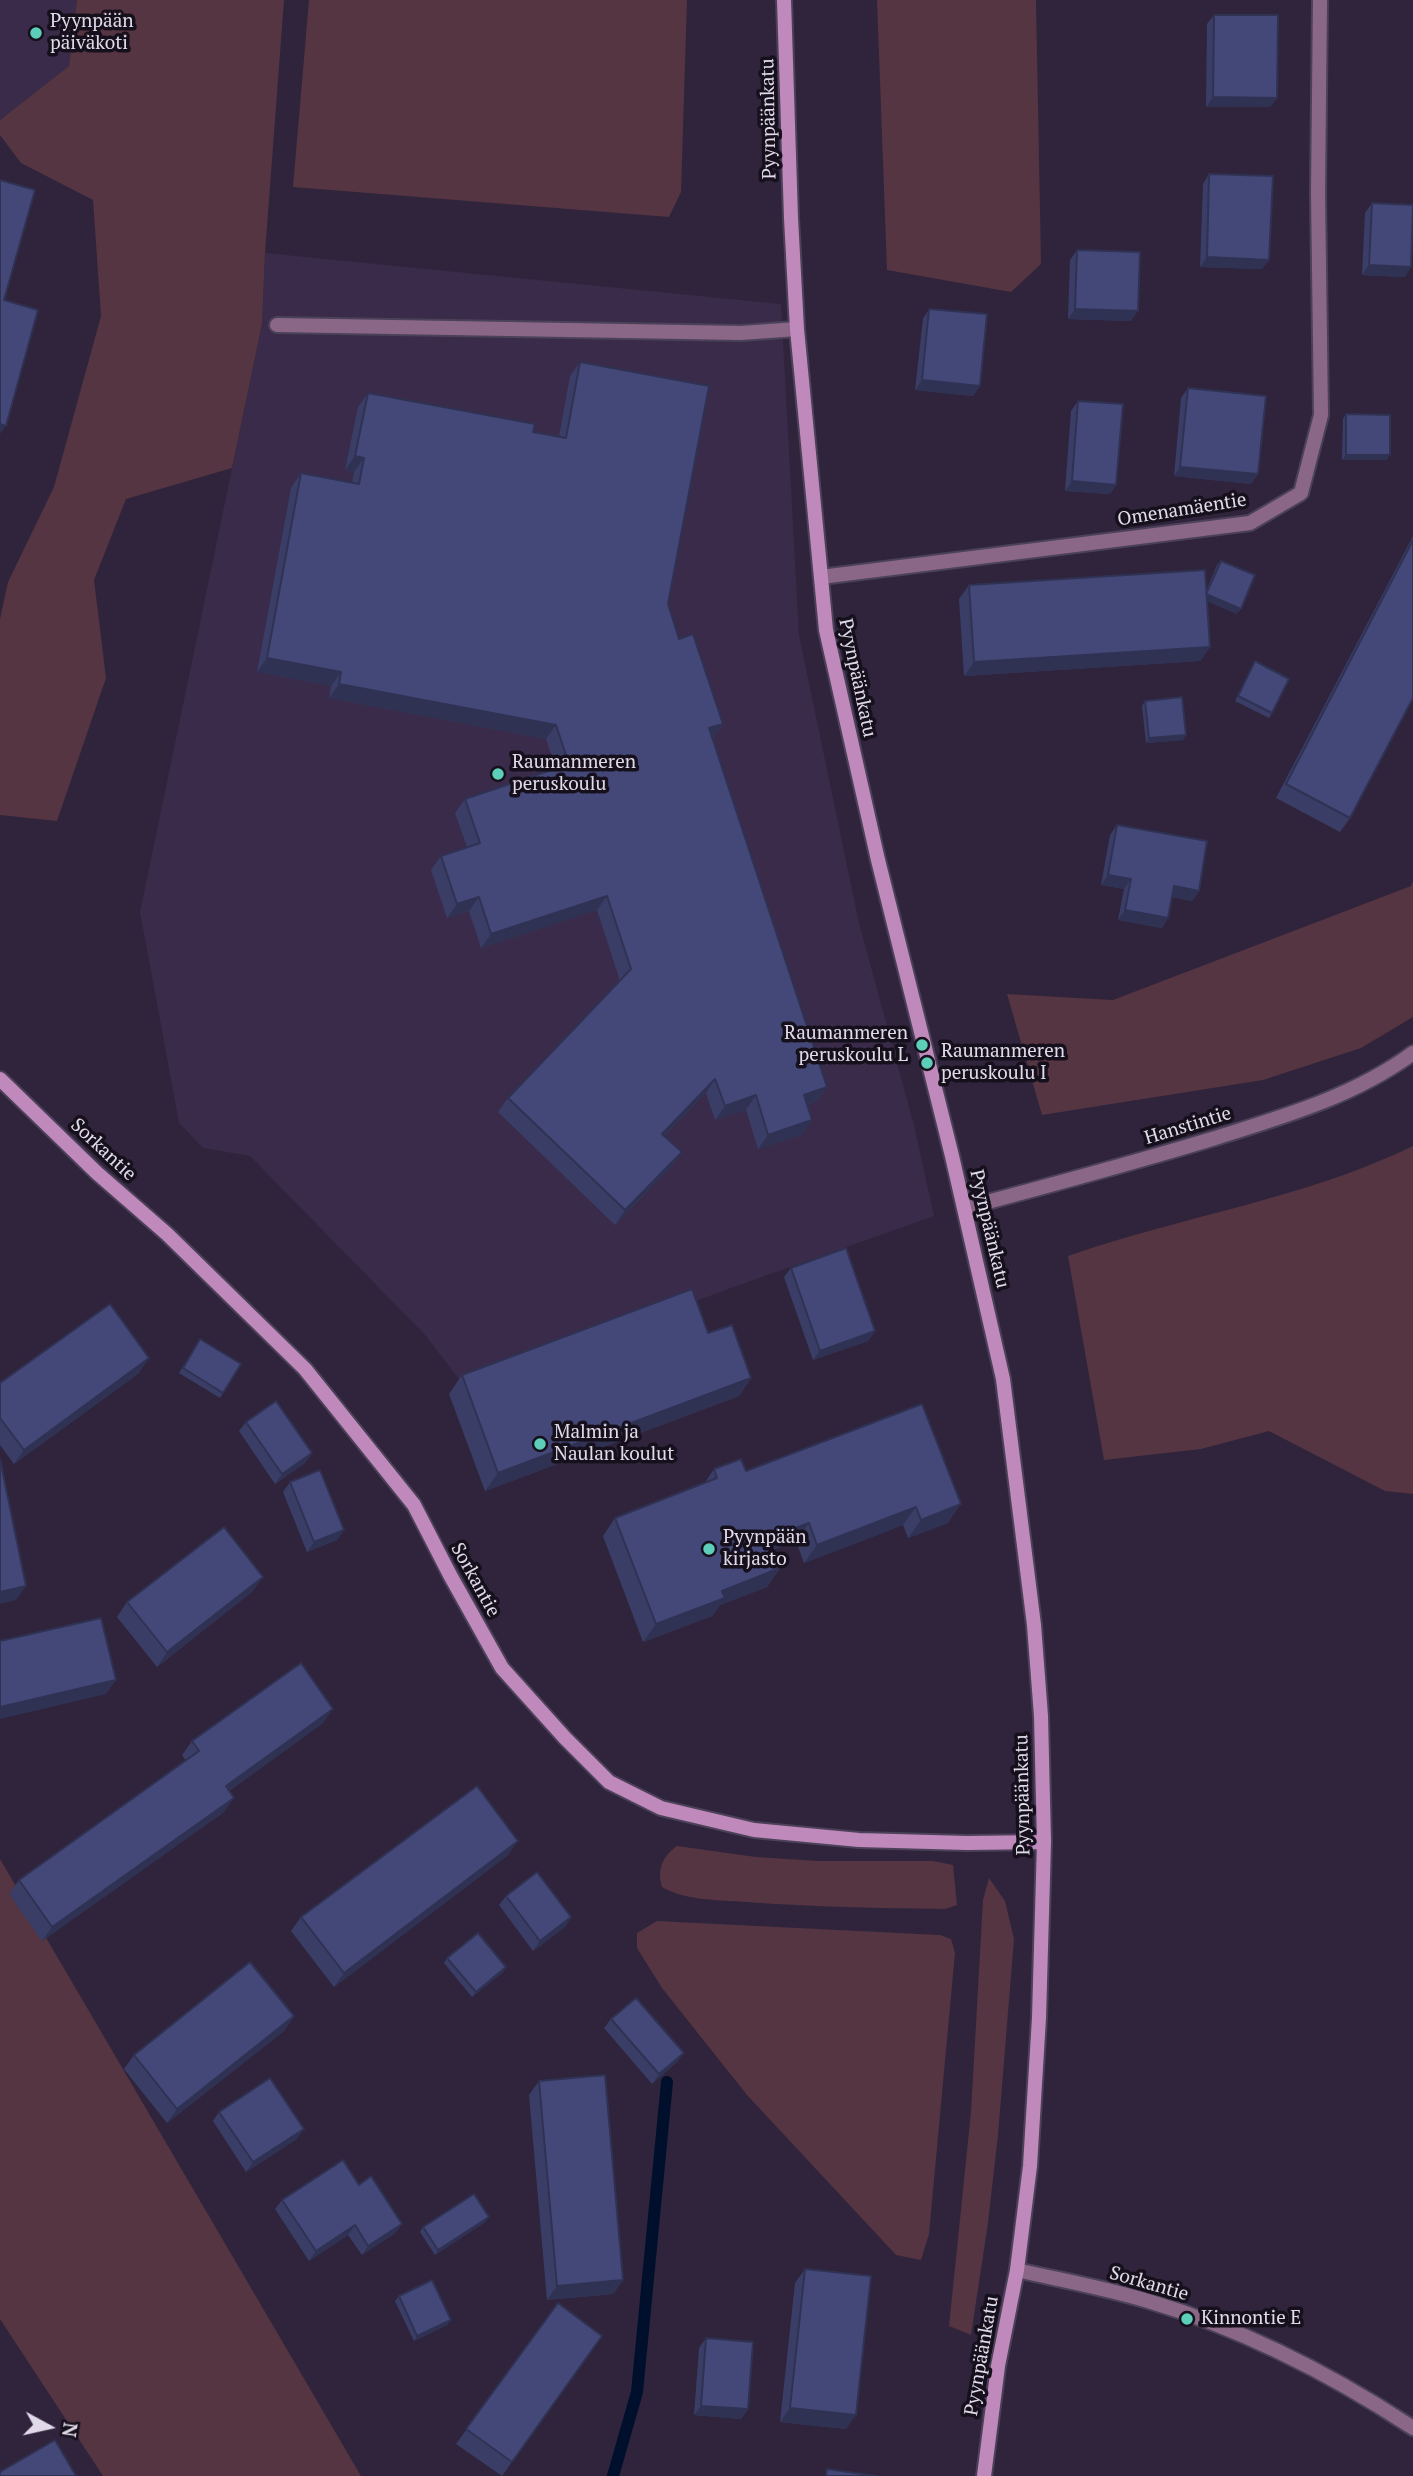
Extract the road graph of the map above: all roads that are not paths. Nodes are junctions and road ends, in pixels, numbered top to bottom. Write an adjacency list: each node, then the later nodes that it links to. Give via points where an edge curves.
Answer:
1 (784, 0): 4 (main road, Pyynpäänkatu)
2 (1320, 0): 5 (street, Omenamäentie, via 1321,415 1301,493 1250,523)
3 (277, 325): 4 (street, via 741,333)
4 (797, 329): 5 (main road, Pyynpäänkatu)
5 (821, 577): 8 (main road, Pyynpäänkatu, via 836,678)
6 (1413, 1053): 8 (street, Hanstintie, via 1332,1099 1290,1115)
7 (0, 1079): 9 (main road, Sorkantie, via 305,1369 414,1505 502,1668 609,1782 661,1808 754,1830 859,1840)
8 (965, 1208): 9 (main road, Pyynpäänkatu, via 1003,1380 1020,1509 1041,1716)
9 (1044, 1842): 10 (main road, Pyynpäänkatu, via 1030,2166)
10 (1017, 2270): 11 (street, Sorkantie, via 1148,2301 1266,2344 1363,2395); 12 (main road, Pyynpäänkatu, via 998,2366)
11 (1413, 2428)
12 (984, 2476)

